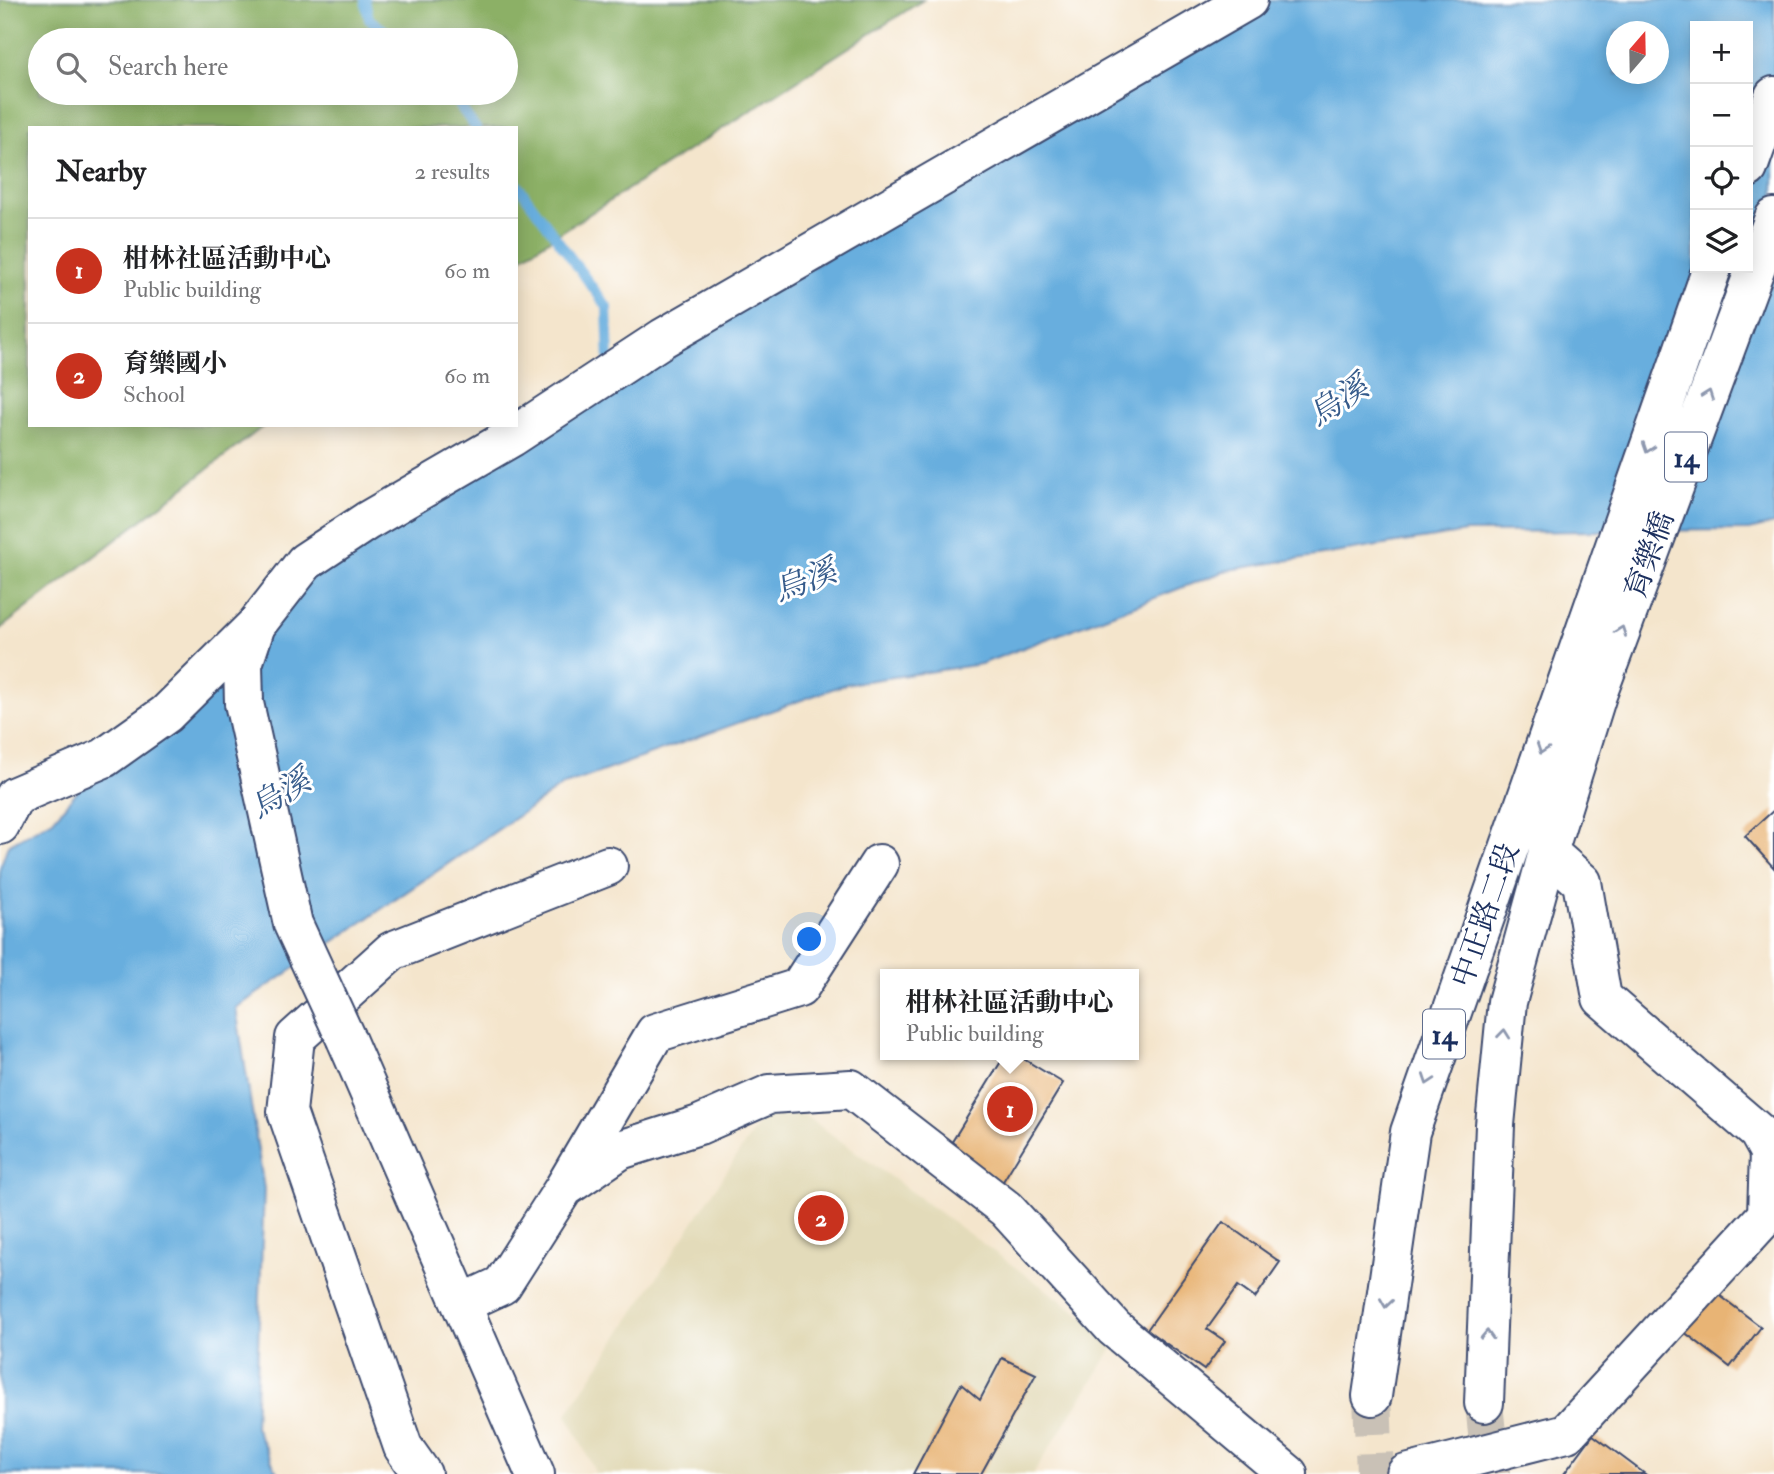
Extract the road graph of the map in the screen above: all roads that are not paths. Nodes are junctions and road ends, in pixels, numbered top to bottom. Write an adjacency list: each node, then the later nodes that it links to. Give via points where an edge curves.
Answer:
1 (1248, 0): 6 (main road, via 628,360 512,437 367,521 306,562)
2 (1774, 96): 3 (main road)
3 (1753, 154)
4 (1774, 218): 7 (main road, 育樂橋 / 14, one-way to 4)
5 (1710, 273): 7 (main road, 育樂橋 / 14, one-way to 7)
6 (256, 625): 8 (main road, via 166,714 104,758 15,796); 15 (main road, bridge, via 243,664 244,703 293,924)
7 (1581, 690): 9 (main road, 中正路二段 / 14); 16 (main road, 中正路二段 / 14, one-way to 16, via 1410,1132)
8 (0, 825)
9 (1548, 852): 12 (main road, via 1582,882 1602,998); 17 (main road, 中正路二段 / 14, one-way to 9, via 1495,1125 1507,1002)
10 (879, 864): 13 (main road, via 799,988 655,1033)
11 (608, 866): 18 (main road, via 392,951 295,1038 287,1112 403,1447)
12 (1766, 1127): 14 (main road, via 1767,1215)
13 (564, 1188): 15 (main road, via 502,1285); 20 (main road, via 621,1150 699,1125 770,1094 851,1090 1006,1209 1114,1328)
14 (1762, 1238): 21 (main road, via 1567,1433)
15 (461, 1304): 19 (main road)
16 (1372, 1396)
17 (1485, 1403)
18 (422, 1474)
19 (535, 1474)
20 (1288, 1474)
21 (1406, 1474)

